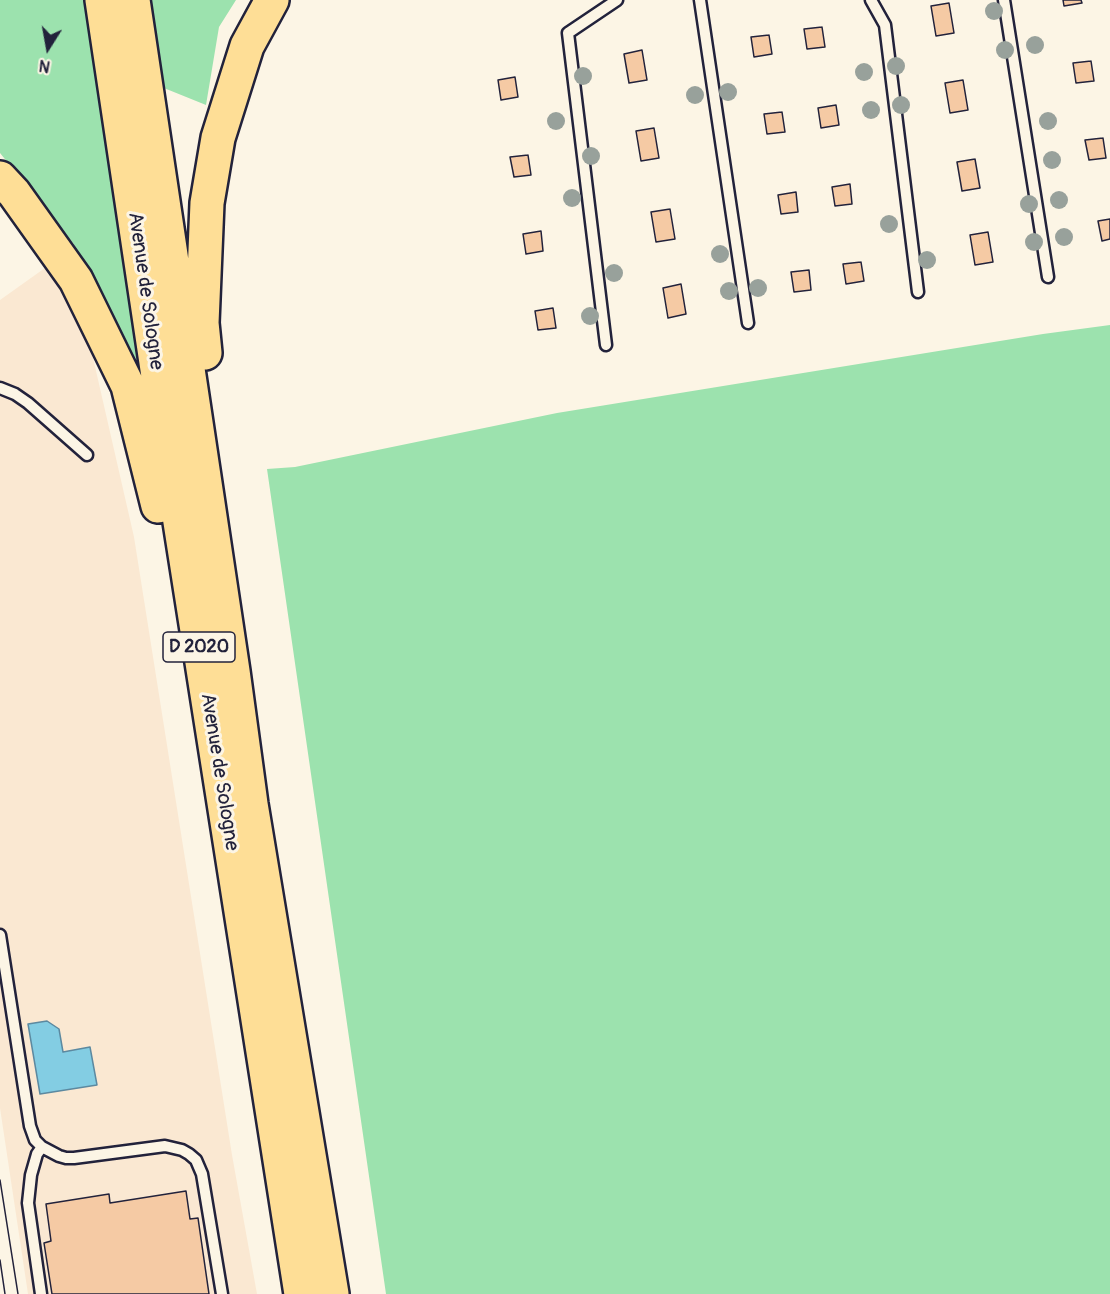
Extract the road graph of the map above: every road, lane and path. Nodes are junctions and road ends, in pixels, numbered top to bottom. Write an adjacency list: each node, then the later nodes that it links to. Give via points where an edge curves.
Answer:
1 (102, 0): 21 (main road, Avenue de Sologne / D 2020, via 176,502)
2 (133, 0): 15 (main road, D 2020)
3 (272, 0): 15 (main road, via 247,46 218,138 207,203 202,323)
4 (618, 0): 12 (lane, via 568,33)
5 (700, 0): 11 (lane)
6 (871, 0): 10 (lane, via 885,25)
7 (1004, 0): 9 (lane)
8 (0, 178): 20 (main road, via 76,280 128,386 162,520)
9 (1048, 277)
10 (918, 292)
11 (748, 323)
12 (606, 345)
13 (0, 388): 14 (lane, via 28,403)
14 (87, 455)
15 (233, 671): 22 (main road, D 2020, via 250,804)
16 (0, 935): 17 (lane, via 30,1126)
17 (42, 1147): 18 (lane, via 31,1175 28,1203); 19 (lane, via 74,1158 165,1146 189,1154 202,1174)
18 (41, 1294)
19 (222, 1294)
20 (278, 1294)
21 (302, 1294)
22 (332, 1294)

